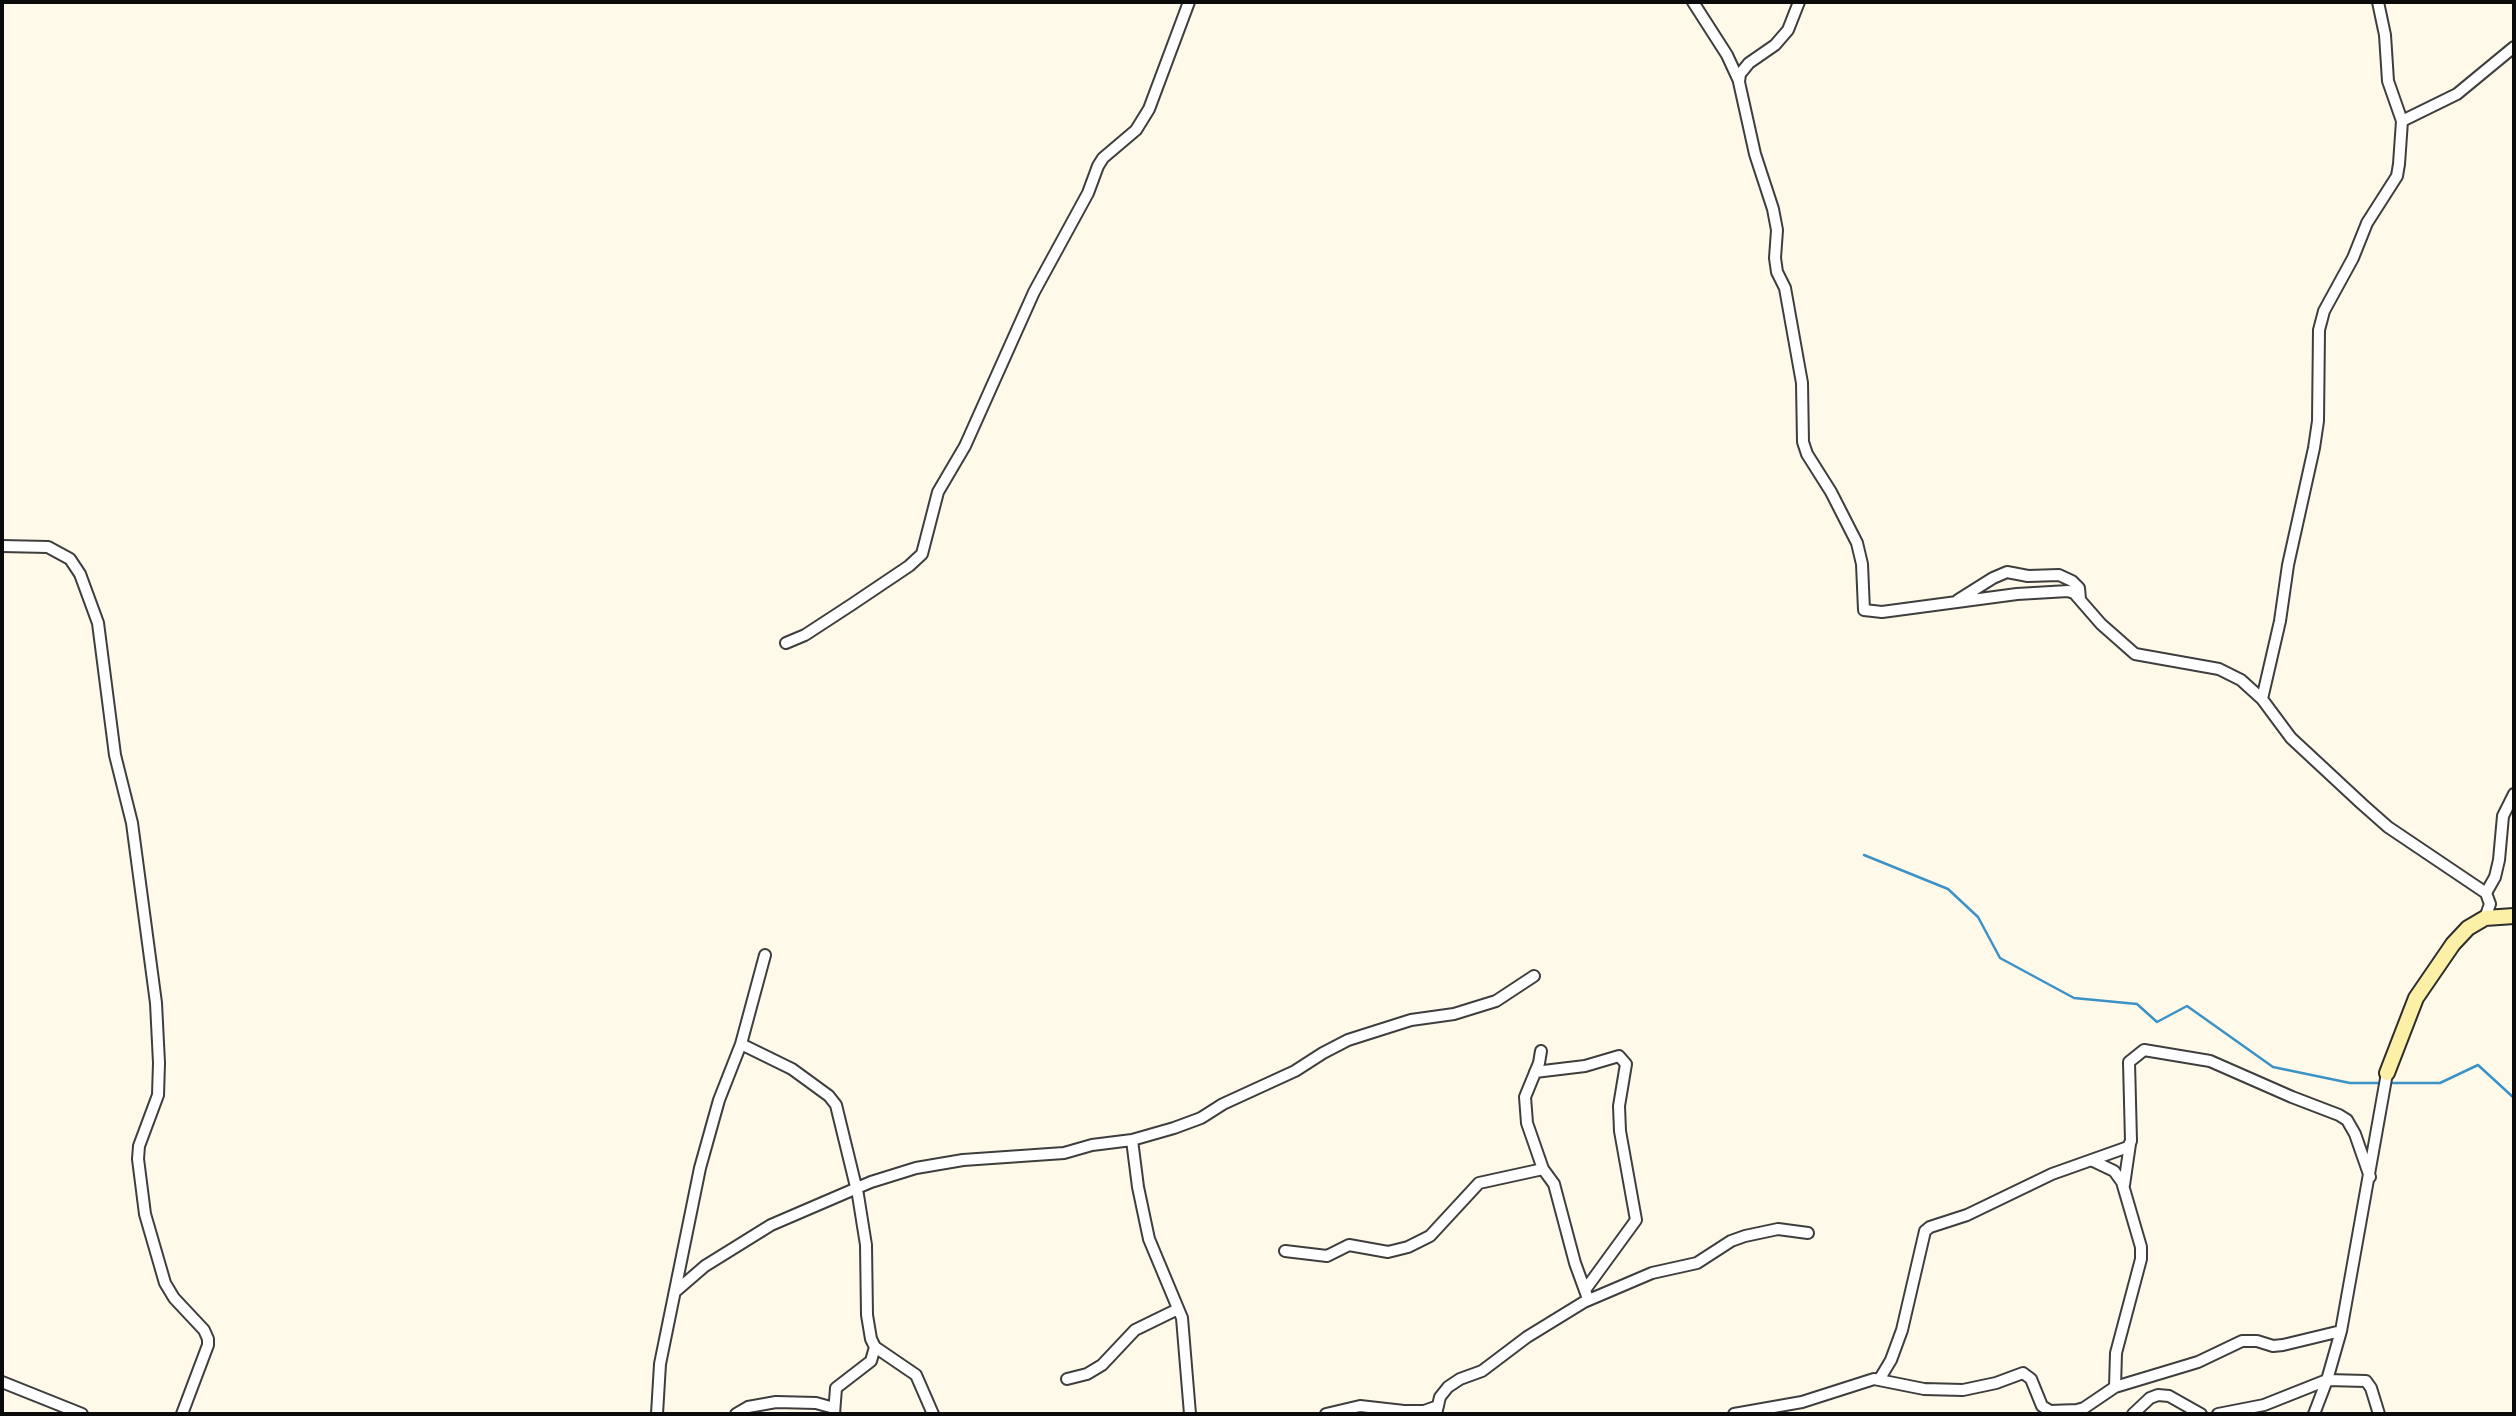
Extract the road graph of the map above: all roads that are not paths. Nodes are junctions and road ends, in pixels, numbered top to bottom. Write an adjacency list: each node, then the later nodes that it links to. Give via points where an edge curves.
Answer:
1 (1189, 2): 11 (street, via 1149,108 1136,130 1098,166 1034,292 965,446 938,492 922,554 851,605)
2 (1693, 2): 6 (street)
3 (1799, 2): 6 (street, via 1788,30 1749,63)
4 (2378, 2): 7 (street, via 2388,81)
5 (2514, 47): 7 (street, via 2457,94)
6 (1739, 82): 10 (street, via 1777,230 1777,272 1785,288 1802,383 1803,442 1857,543 1863,607 1867,612 1882,612)
7 (2402, 121): 12 (street, via 2397,176 2368,223 2319,330 2314,448)
8 (2, 546): 46 (street, via 48,547 70,559 80,573 98,623 156,1003 158,1095 138,1159 145,1214 165,1283 208,1339)
9 (2080, 599): 10 (street, via 2068,591); 10 (street, via 2079,588 2059,575 2007,572); 12 (street, via 2135,654 2219,669 2241,680)
10 (1955, 602)
11 (786, 643)
12 (2262, 699): 14 (street, via 2291,738 2388,827)
13 (2514, 794): 14 (street, via 2503,816 2499,860)
14 (2486, 893): 16 (street, via 2490,900)
15 (2514, 916): 16 (street)
16 (2485, 918): 22 (street, via 2453,944 2416,998)
17 (765, 955): 19 (street)
18 (1534, 976): 23 (street, via 1496,1001 1348,1040 1201,1118)
19 (741, 1044): 29 (street, via 792,1069 829,1096 836,1105); 32 (street, via 709,1130)
20 (1541, 1051): 21 (street)
21 (1535, 1072): 26 (street, via 1525,1097 1527,1123); 33 (street, via 1619,1056 1626,1064 1620,1131 1636,1220)
22 (2387, 1073): 27 (street)
23 (1132, 1140): 29 (street, via 1050,1155 915,1168); 34 (street, via 1149,1239)
24 (2130, 1144): 25 (street); 27 (street, via 2129,1062 2144,1050 2164,1052 2210,1061 2339,1115 2355,1134); 28 (street)
25 (2091, 1160): 28 (street, via 2113,1171); 38 (street, via 1930,1227 1923,1236 1902,1330)
26 (1543, 1169): 31 (street, via 1479,1183 1430,1236 1408,1247 1388,1252 1349,1245 1327,1256); 33 (street, via 1553,1184)
27 (2370, 1177): 35 (street)
28 (2124, 1185): 41 (street, via 2141,1259 2116,1353)
29 (856, 1188): 32 (street, via 771,1225 705,1266); 36 (street, via 866,1245 867,1315)
30 (1808, 1233): 33 (street, via 1778,1229 1745,1236 1697,1263)
31 (1285, 1251)
32 (676, 1291): 47 (street, via 660,1364)
33 (1587, 1296): 42 (street, via 1482,1371 1448,1387)
34 (1178, 1309): 37 (street, via 1135,1330 1102,1365); 50 (street)
35 (2341, 1331): 39 (street); 41 (street, via 2283,1345 2242,1341 2197,1362)
36 (875, 1347): 43 (street, via 871,1361 836,1388); 49 (street, via 916,1375)
37 (1067, 1379)
38 (1879, 1380): 44 (street, via 1924,1389 1963,1390 2023,1373 2031,1379 2042,1406); 52 (street, via 1802,1402)
39 (2327, 1380): 55 (street, via 2264,1405); 56 (street); 57 (street, via 2366,1381)
40 (2, 1382): 45 (street)
41 (2115, 1387): 44 (street)
42 (1437, 1410): 51 (street, via 1360,1406)
43 (834, 1411): 48 (street, via 816,1403 776,1402)
44 (2070, 1412)
45 (82, 1414)
46 (182, 1414)
47 (657, 1414)
48 (736, 1414)
49 (933, 1414)
50 (1190, 1414)
51 (1325, 1414)
52 (1734, 1414)
53 (2133, 1414): 54 (street, via 2158,1395 2169,1396)
54 (2201, 1414)
55 (2218, 1414)
56 (2314, 1414)
57 (2379, 1414)

